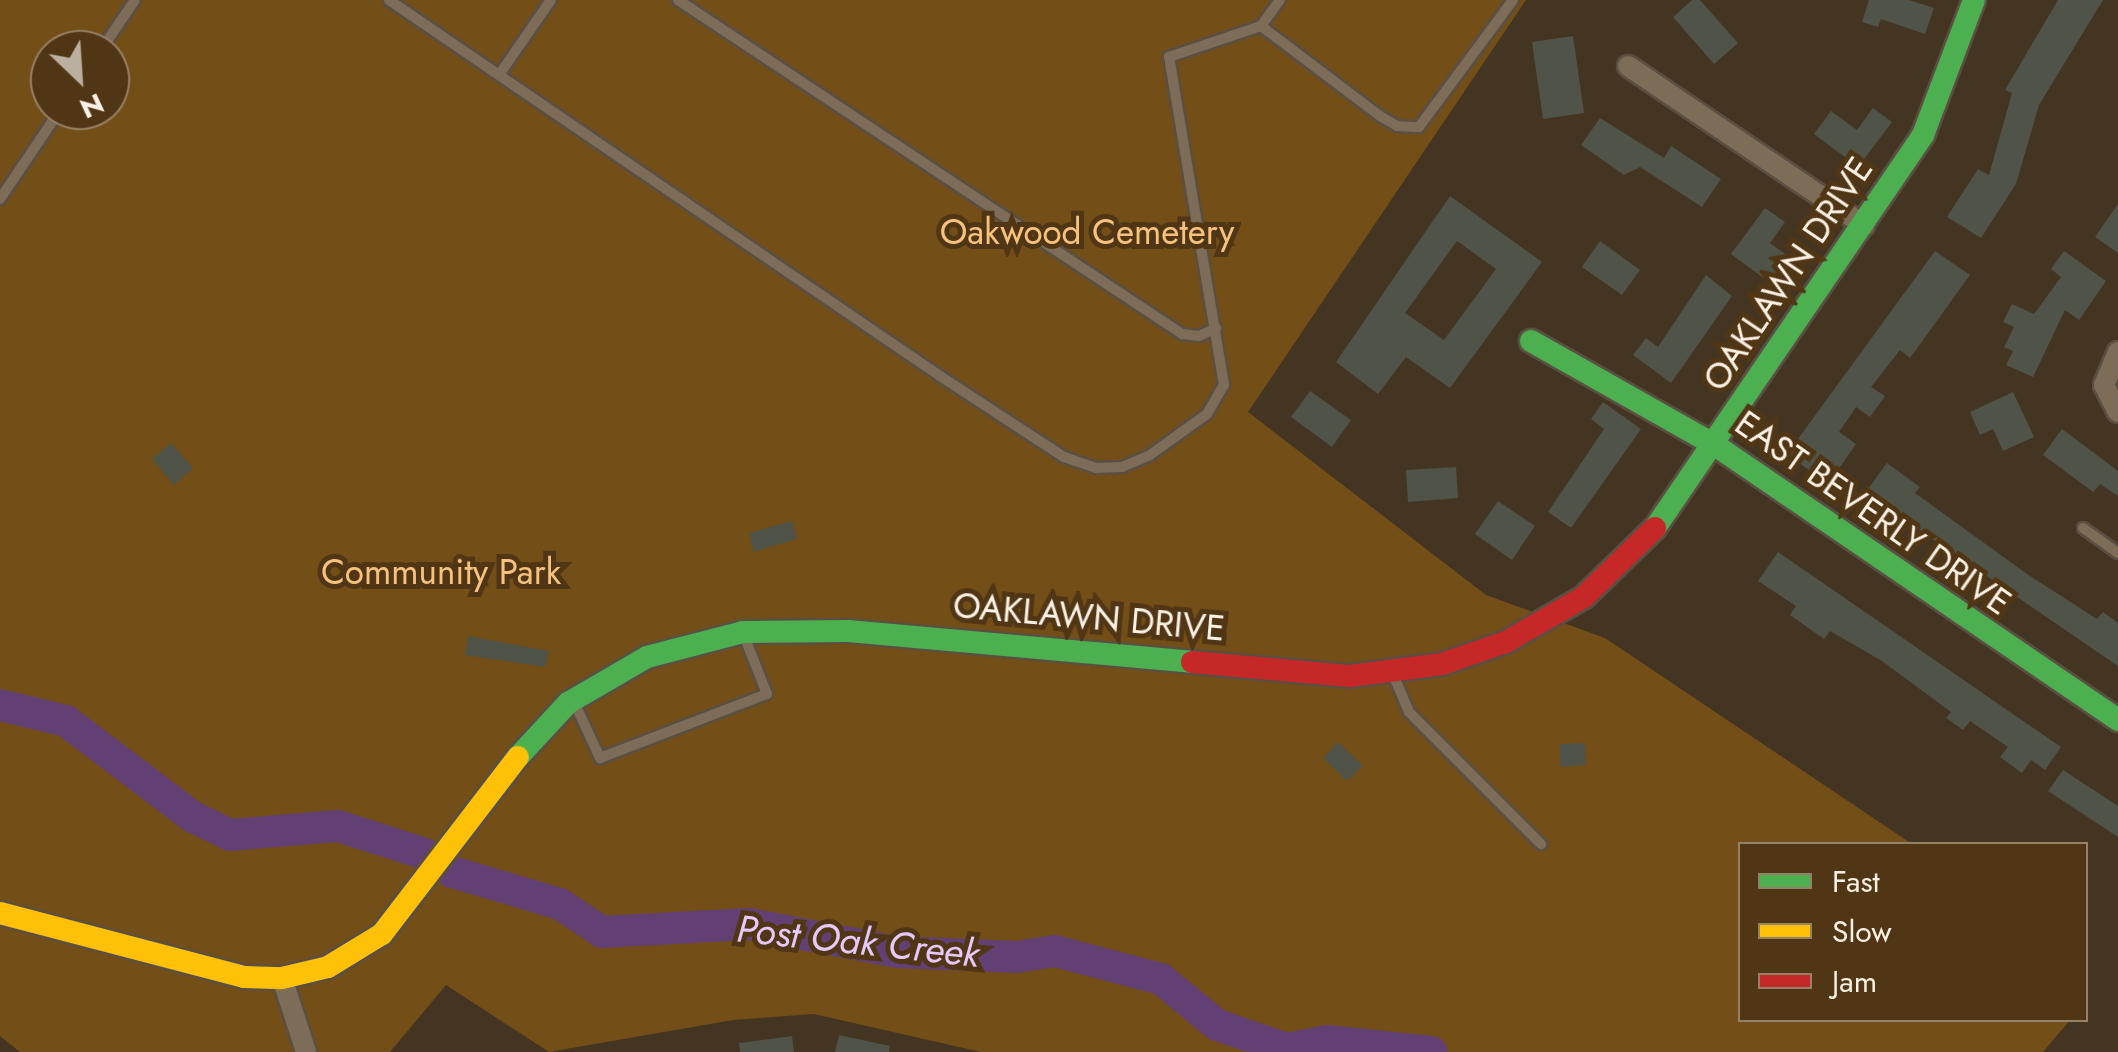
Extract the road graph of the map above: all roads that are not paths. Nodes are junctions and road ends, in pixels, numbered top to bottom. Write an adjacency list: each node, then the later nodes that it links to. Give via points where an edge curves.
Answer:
1 (135, 0): 9 (lane)
2 (390, 0): 11 (lane)
3 (551, 0): 11 (lane)
4 (678, 0): 15 (lane, via 1182,334)
5 (1280, 0): 8 (lane)
6 (1514, 0): 8 (lane, via 1420,127 1397,126 1380,116)
7 (1974, 0): 14 (street, OAKLAWN DRIVE, via 1923,135)
8 (1261, 26): 15 (lane, via 1182,51 1166,64)
9 (115, 30)
10 (1628, 66): 14 (street)
11 (498, 75): 15 (lane, via 940,376 1064,456 1096,468 1122,468 1150,455 1207,414 1224,386)
12 (47, 130): 13 (lane)
13 (0, 199)
14 (1864, 225): 19 (street, OAKLAWN DRIVE)
15 (1216, 328)
16 (1531, 342): 19 (street, EAST BEVERLY DRIVE)
17 (2118, 352): 18 (street, via 2104,386)
18 (2118, 412)
19 (1715, 445): 23 (street, OAKLAWN DRIVE, via 1654,530 1584,597 1487,650); 25 (street, EAST BEVERLY DRIVE)
20 (2083, 528): 21 (lane)
21 (2118, 554)
22 (743, 632): 23 (street, OAKLAWN DRIVE, via 848,631 1350,676); 24 (street, OAKLAWN DRIVE, via 647,657); 24 (lane, via 767,694 600,758)
23 (1392, 674): 26 (lane, via 1408,712)
24 (573, 700): 28 (street, OAKLAWN DRIVE, via 488,790 382,934 328,967)
25 (2118, 720)
26 (1541, 844)
27 (0, 912): 28 (street, OAKLAWN DRIVE, via 213,972)
28 (282, 978): 29 (street)
29 (306, 1052)

